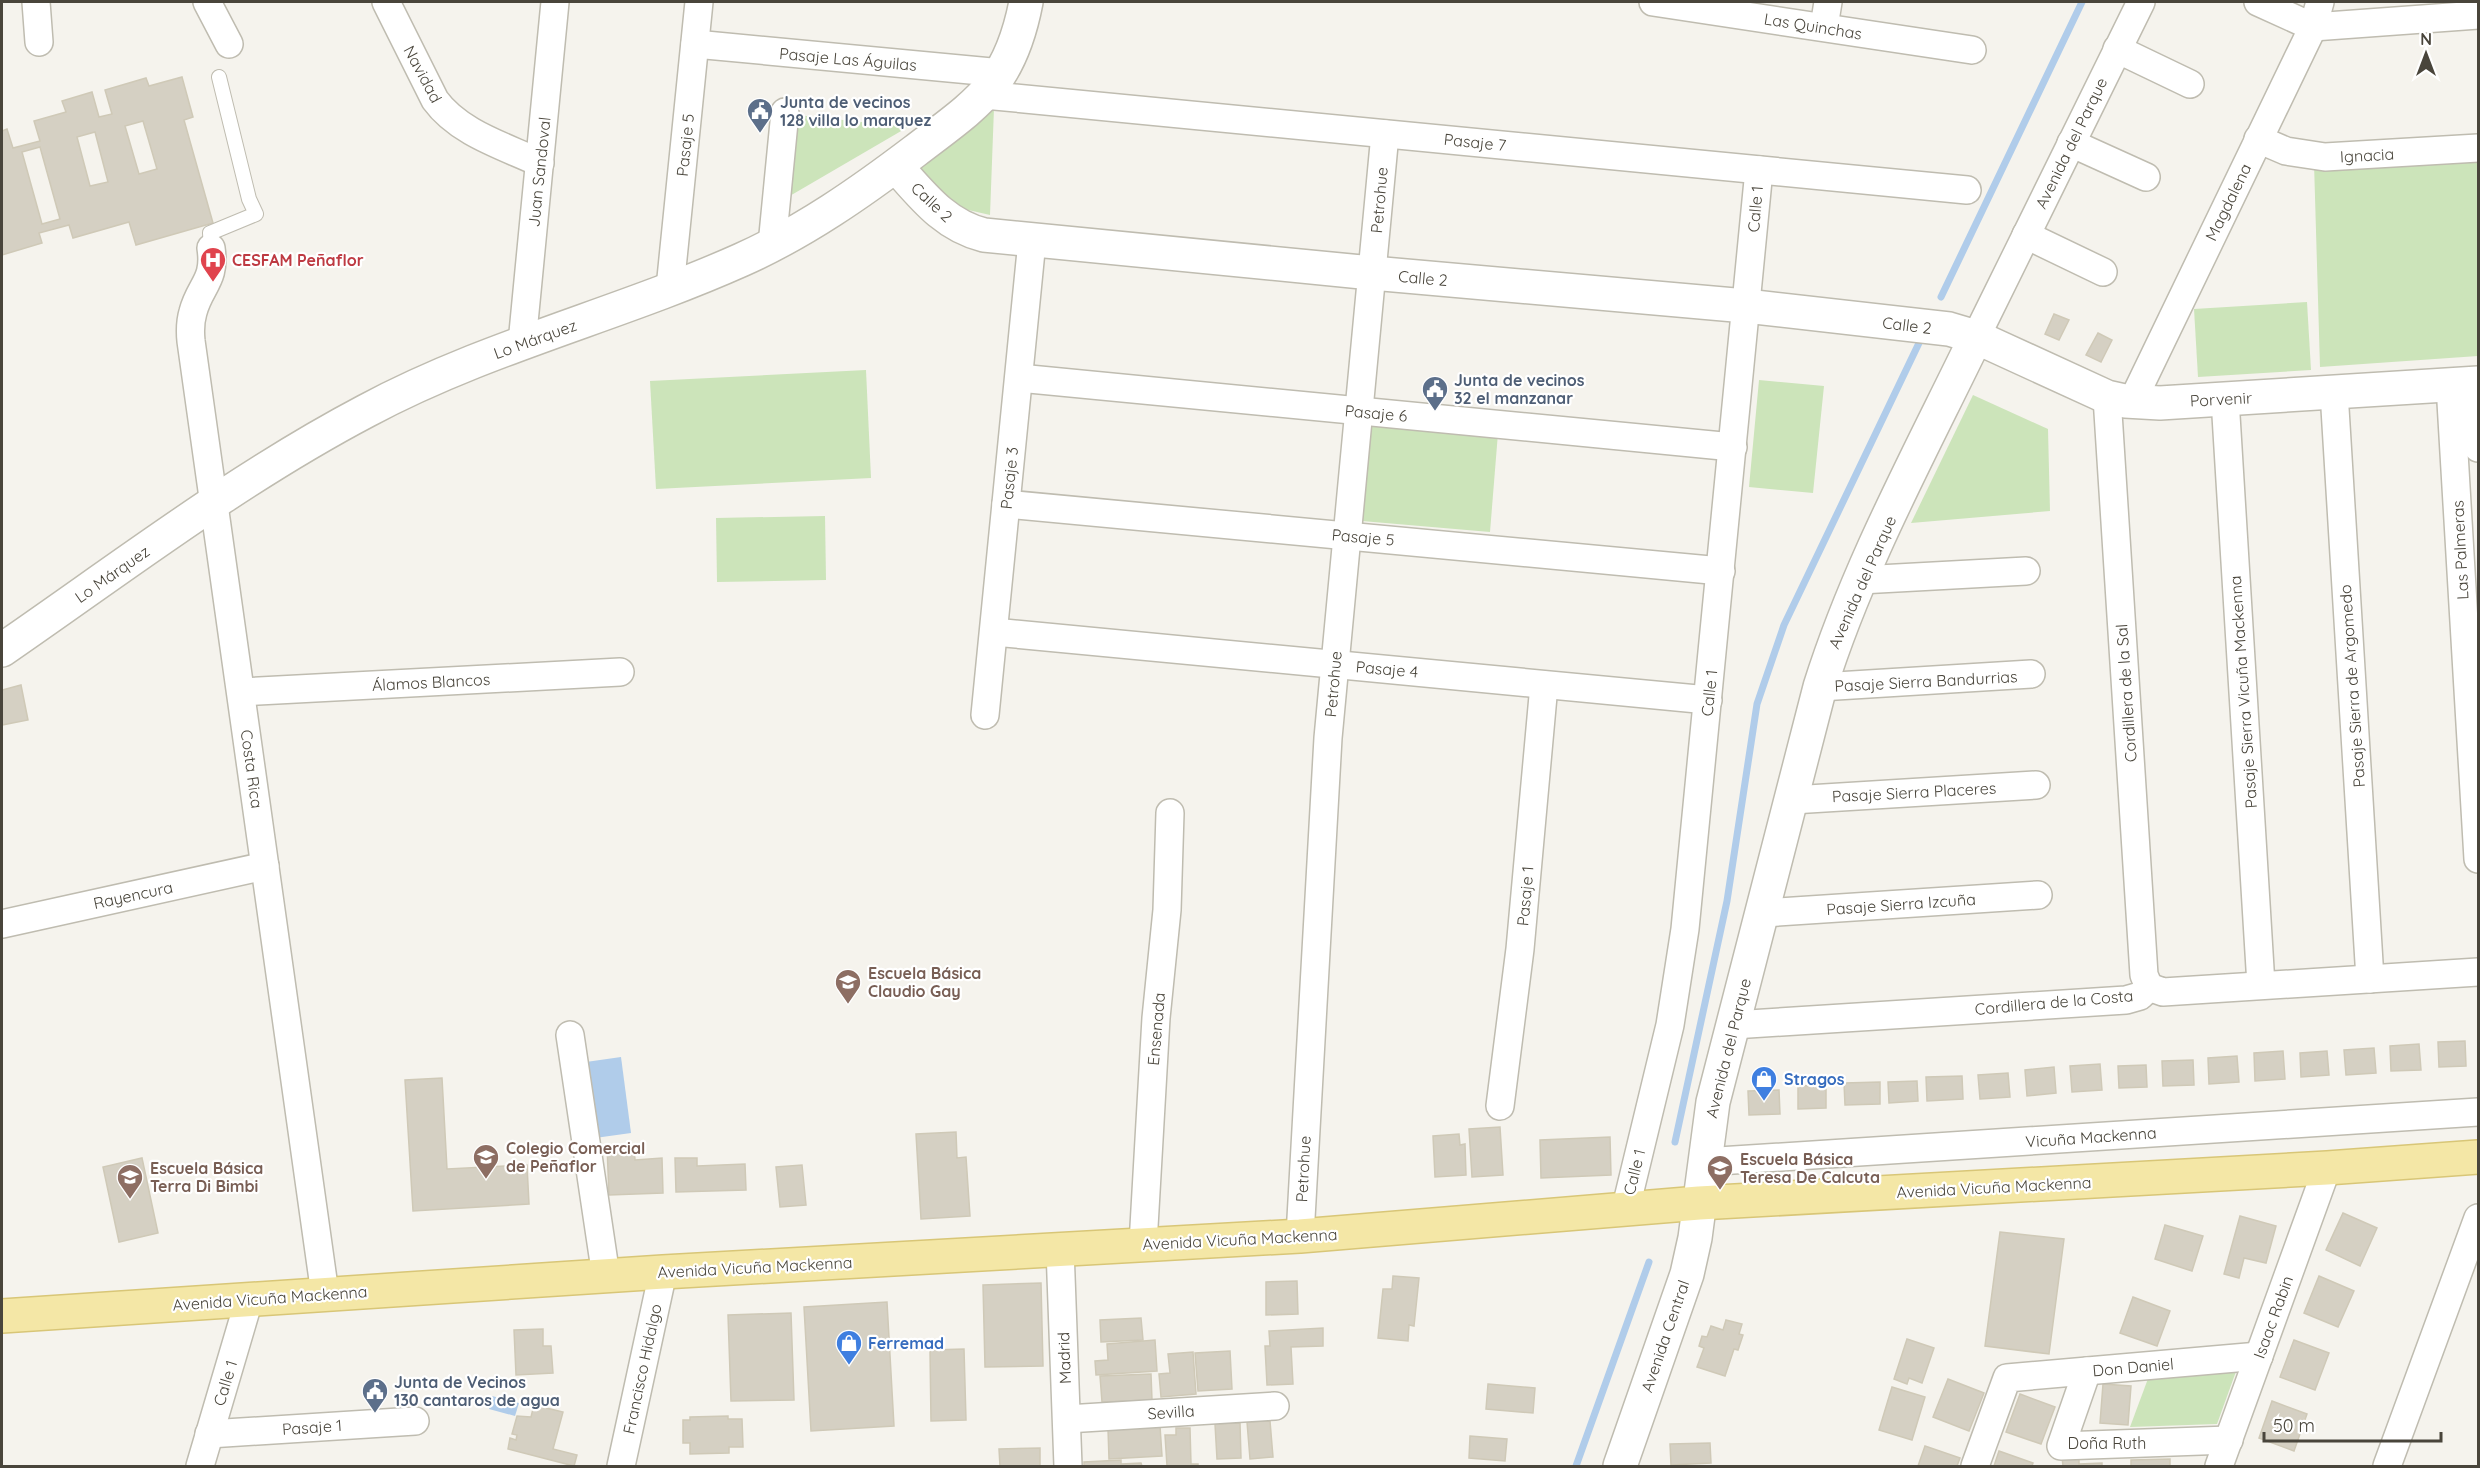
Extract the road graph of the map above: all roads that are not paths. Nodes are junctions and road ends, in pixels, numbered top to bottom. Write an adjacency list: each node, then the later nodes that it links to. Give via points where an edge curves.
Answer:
1 (36, 2): 13 (street)
2 (207, 2): 14 (street)
3 (386, 2): 26 (street, Navidad, via 443,111 465,127)
4 (555, 2): 26 (street, Juan Sandoval)
5 (699, 2): 15 (street, Pasaje 5)
6 (1026, 2): 19 (street, Lo Márquez, via 1013,53)
7 (1664, 2): 11 (street, Las Quinchas)
8 (2141, 2): 16 (street, Avenida del Parque)
9 (2258, 2): 12 (street)
10 (2467, 11): 12 (street)
11 (1826, 14): 17 (street, Las Quinchas)
12 (2317, 14): 23 (street, Magdalena)
13 (39, 42)
14 (229, 44)
15 (694, 44): 19 (street, Pasaje Las Águilas); 37 (street, Pasaje 5)
16 (2117, 49): 20 (street); 24 (street, Avenida del Parque)
17 (1972, 50)
18 (219, 77): 34 (lane, via 256,214 210,233)
19 (993, 84): 22 (street, Pasaje 7); 27 (street, Lo Márquez, via 959,117)
20 (2190, 84)
21 (785, 112): 33 (street)
22 (1385, 134): 28 (street, Pasaje 7); 36 (street, Petrohue)
23 (2258, 139): 25 (street, Ignacia, via 2286,151 2325,157); 44 (street, Magdalena)
24 (2071, 143): 29 (street); 31 (street, Avenida del Parque)
25 (2478, 148)
26 (540, 163): 40 (street, Juan Sandoval)
27 (896, 166): 32 (street, Calle 2, via 934,208 957,225 984,235); 33 (street, Lo Márquez)
28 (1759, 170): 30 (street, Pasaje 7); 38 (street, Calle 1)
29 (2146, 177)
30 (1967, 190)
31 (2026, 235): 35 (street); 39 (street, Avenida del Parque)
32 (1032, 241): 36 (street, Calle 2); 41 (street, Pasaje 3)
33 (772, 245): 37 (street, Lo Márquez)
34 (212, 248): 49 (street, Costa Rica, via 212,272 197,299 190,326)
35 (2103, 272)
36 (1372, 273): 38 (street, Calle 2); 46 (street, Petrohue)
37 (670, 288): 40 (street, Lo Márquez)
38 (1746, 306): 39 (street, Calle 2, via 1949,329); 47 (street, Calle 1)
39 (1976, 337): 44 (street, Porvenir); 54 (street, Avenida del Parque)
40 (522, 343): 49 (street, Lo Márquez, via 470,362 369,409)
41 (1019, 378): 46 (street, Pasaje 6); 50 (street, Pasaje 3)
42 (2468, 384): 43 (street, Porvenir); 48 (street); 66 (street, Las Palmeras)
43 (2334, 392): 45 (street, Porvenir); 75 (street, Pasaje Sierra de Argomedo)
44 (2120, 399): 45 (street, Porvenir, via 2160,403); 77 (street, Cordillera de la Sal, via 2144,975)
45 (2225, 399): 76 (street, Pasaje Sierra Vicuña Mackenna)
46 (1359, 411): 47 (street, Pasaje 6); 51 (street, Petrohue)
47 (1733, 447): 52 (street, Calle 1)
48 (2478, 448)
49 (214, 502): 56 (street, Lo Márquez); 62 (street, Costa Rica)
50 (1006, 504): 51 (street, Pasaje 5); 55 (street, Pasaje 3)
51 (1347, 536): 52 (street, Pasaje 5); 57 (street, Petrohue)
52 (1721, 570): 63 (street, Calle 1)
53 (2026, 570): 54 (street)
54 (1860, 580): 61 (street, Avenida del Parque, via 1835,637)
55 (994, 632): 57 (street, Pasaje 4); 64 (street, Pasaje 3)
56 (2, 650)
57 (1335, 664): 60 (street, Pasaje 4); 88 (street, Petrohue)
58 (621, 672): 62 (street, Álamos Blancos)
59 (2031, 674): 61 (street, Pasaje Sierra Bandurrias)
60 (1544, 685): 63 (street, Pasaje 4); 80 (street, Pasaje 1, via 1520,949)
61 (1820, 687): 67 (street, Avenida del Parque)
62 (241, 692): 70 (street, Costa Rica)
63 (1708, 700): 86 (street, Calle 1, via 1678,983)
64 (985, 715)
65 (2036, 785): 67 (street, Pasaje Sierra Placeres)
66 (2476, 790): 69 (street, Las Palmeras)
67 (1792, 800): 72 (street, Avenida del Parque)
68 (1170, 813): 89 (street, Ensenada, via 1167,910 1155,1028)
69 (2478, 859)
70 (265, 866): 73 (street, Rayencura); 93 (street, Costa Rica)
71 (2038, 895): 72 (street, Pasaje Sierra Izcuña)
72 (1763, 913): 78 (street, Avenida del Parque)
73 (2, 924)
74 (2478, 972): 75 (street, Cordillera de la Costa)
75 (2370, 979): 76 (street, Cordillera de la Costa)
76 (2261, 985): 77 (street, Cordillera de la Costa, via 2163,992)
77 (2149, 987): 78 (street, Cordillera de la Costa, via 2140,996 2126,1000)
78 (1733, 1025): 83 (street, Avenida del Parque, via 1713,1102)
79 (570, 1035): 92 (street)
80 (1500, 1106)
81 (2478, 1112): 83 (street, Vicuña Mackenna)
82 (2478, 1157): 84 (main road, Avenida Vicuña Mackenna)
83 (1703, 1162): 85 (street, Avenida del Parque)
84 (2327, 1168): 85 (main road, Avenida Vicuña Mackenna); 96 (street, Isaac Rabin)
85 (1699, 1203): 86 (main road, Avenida Vicuña Mackenna); 106 (street, Avenida Central, via 1687,1274)
86 (1625, 1211): 88 (main road, Avenida Vicuña Mackenna)
87 (2478, 1218): 109 (street)
88 (1300, 1236): 89 (main road, Avenida Vicuña Mackenna)
89 (1143, 1244): 90 (main road, Avenida Vicuña Mackenna)
90 (1060, 1249): 91 (main road, Avenida Vicuña Mackenna); 99 (street, Madrid)
91 (663, 1272): 92 (main road, Avenida Vicuña Mackenna); 104 (street, Francisco Hidalgo)
92 (606, 1276): 93 (main road, Avenida Vicuña Mackenna)
93 (325, 1294): 94 (main road, Avenida Vicuña Mackenna)
94 (249, 1300): 95 (main road, Avenida Vicuña Mackenna); 101 (street, Calle 1)
95 (2, 1316)
96 (2259, 1356): 97 (street, Don Daniel); 102 (street, Isaac Rabin)
97 (2087, 1371): 102 (street, Doña Ruth, via 2061,1446); 107 (street, Don Daniel, via 2007,1378)
98 (1275, 1406): 99 (street, Sevilla)
99 (1067, 1419): 105 (street, Madrid)
100 (415, 1421): 101 (street, Pasaje 1)
101 (210, 1434): 103 (street, Calle 1)
102 (2229, 1440): 108 (street, Isaac Rabin)
103 (200, 1467)
104 (621, 1467)
105 (1068, 1467)
106 (1620, 1467)
107 (1975, 1467)
108 (2220, 1467)
109 (2387, 1467)

